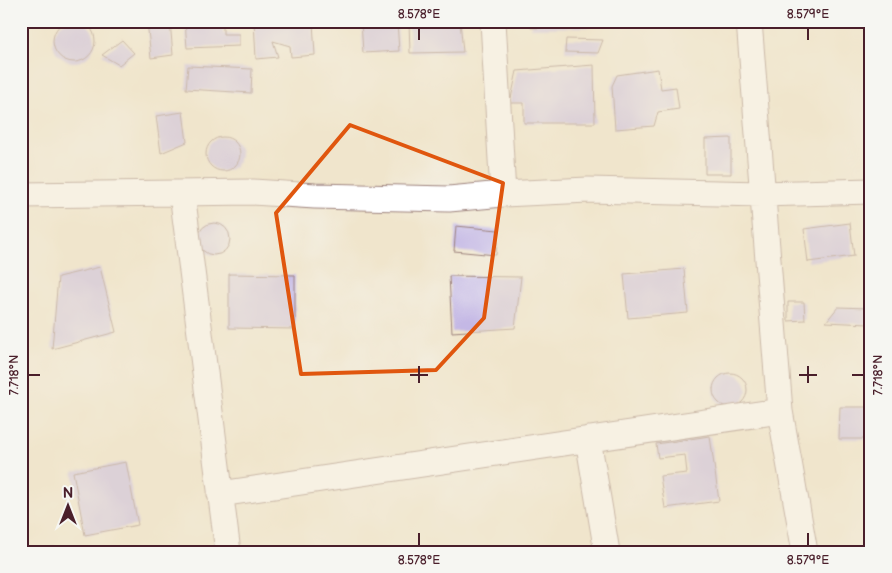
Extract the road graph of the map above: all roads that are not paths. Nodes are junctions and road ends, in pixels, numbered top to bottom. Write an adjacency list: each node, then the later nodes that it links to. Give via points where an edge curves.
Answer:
1 (493, 21): 5 (street)
2 (748, 21): 6 (street)
3 (871, 191): 6 (street)
4 (182, 193): 5 (street, via 253,192 449,199); 7 (street); 10 (street)
5 (503, 194): 6 (street, via 588,190)
6 (761, 194): 8 (street)
7 (21, 195)
8 (780, 410): 9 (street); 13 (street)
9 (588, 439): 10 (street); 12 (street)
10 (220, 494): 11 (street)
11 (228, 552)
12 (607, 552)
13 (806, 552)

